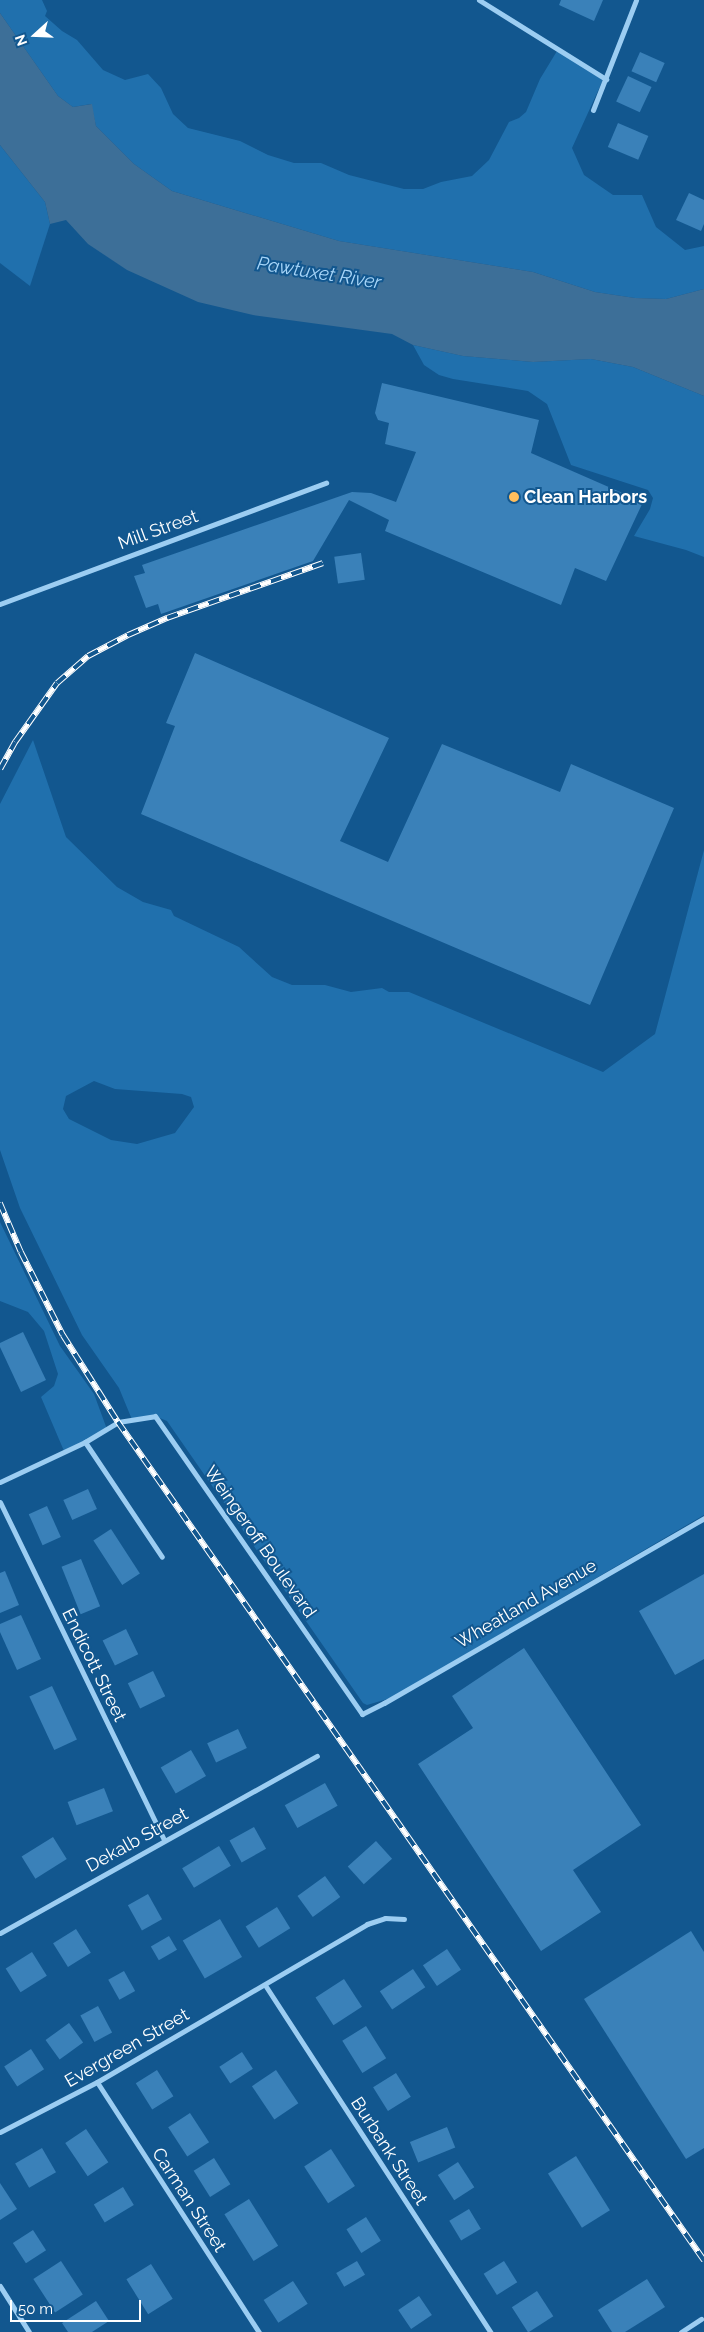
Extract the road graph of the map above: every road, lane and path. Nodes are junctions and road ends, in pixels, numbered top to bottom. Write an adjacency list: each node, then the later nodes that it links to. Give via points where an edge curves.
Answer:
1 (479, 0): 3 (street)
2 (636, 0): 3 (street)
3 (606, 79): 4 (street)
4 (592, 110)
5 (326, 483): 6 (street, Mill Street)
6 (0, 604)
7 (85, 1442): 8 (street); 11 (street); 12 (street, Weingeroff Boulevard, via 118,1422 155,1416)
8 (0, 1482)
9 (0, 1502): 14 (street, Endicott Street)
10 (704, 1518): 12 (street, Wheatland Avenue)
11 (162, 1557)
12 (362, 1714)
13 (318, 1756): 14 (street, Dekalb Street)
14 (164, 1840): 16 (street, Dekalb Street)
15 (404, 1919): 17 (street, Evergreen Street, via 385,1918 367,1924)
16 (0, 1934)
17 (265, 1985): 18 (street, Evergreen Street); 24 (street, Burbank Street)
18 (97, 2082): 19 (street, Evergreen Street); 23 (street, Carman Street)
19 (0, 2132)
20 (0, 2286): 22 (street)
21 (701, 2319): 25 (street)
22 (29, 2332)
23 (258, 2332)
24 (490, 2332)
25 (681, 2332)

